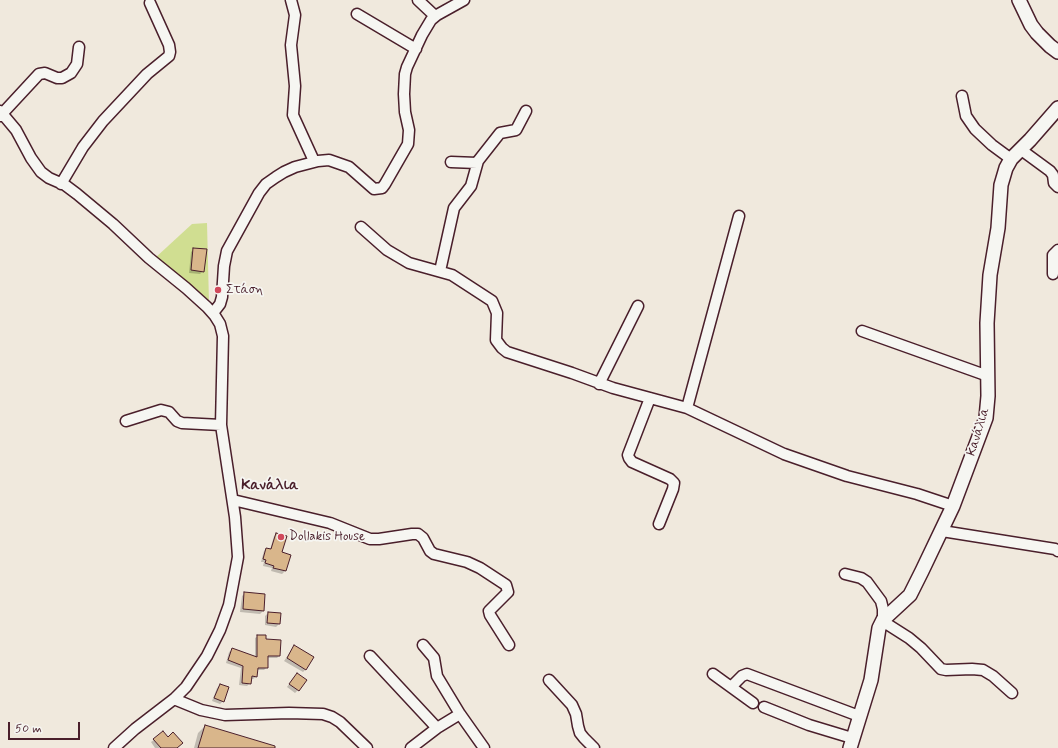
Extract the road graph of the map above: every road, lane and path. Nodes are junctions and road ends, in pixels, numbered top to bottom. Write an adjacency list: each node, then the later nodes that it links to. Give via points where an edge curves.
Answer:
1 (291, 0): 17 (street, via 295,15 291,46 295,86 293,115)
2 (418, 0): 7 (street)
3 (464, 0): 7 (street)
4 (1019, 0): 10 (main road, via 1031,25)
5 (150, 3): 20 (street, via 169,45 169,56 102,121)
6 (357, 14): 9 (street)
7 (435, 16): 9 (street, via 427,25)
8 (79, 47): 14 (street, via 77,64 71,73 62,78 45,73 39,74)
9 (416, 49): 17 (street, via 407,67 404,82 408,144 382,188 374,189 349,167 330,160)
10 (1058, 52)
11 (962, 96): 16 (street, via 966,116 975,129)
12 (1058, 108): 15 (main road, Κανάλια)
13 (526, 112): 19 (street, via 516,130 499,134)
14 (1, 114): 20 (street, via 16,130 38,168)
15 (1020, 149): 16 (main road, Κανάλια); 21 (street, via 1048,169)
16 (1011, 159): 30 (main road, Κανάλια, via 1001,185 998,228 990,275 987,323)
17 (314, 162): 28 (street, via 284,172 266,184 259,193 227,251 222,297)
18 (451, 162): 19 (street)
19 (477, 163): 25 (street, via 471,186 454,208)
20 (61, 184): 28 (street, via 113,224)
21 (1058, 187)
22 (739, 216): 33 (street)
23 (361, 227): 25 (street, via 387,250 409,263)
24 (1058, 250): 26 (street, via 1053,255)
25 (440, 271): 31 (street, via 456,277 492,301 497,313 496,340 507,352)
26 (1053, 274)
27 (638, 306): 31 (street)
28 (213, 314): 35 (street, via 220,324 223,336)
29 (862, 331): 30 (street)
30 (988, 376): 37 (main road, Κανάλια, via 986,418)
31 (599, 384): 32 (street)
32 (650, 398): 33 (street); 38 (street, via 628,455 632,462 674,483 674,489)
33 (687, 408): 37 (street, via 784,454 847,476)
34 (126, 421): 35 (street, via 164,410 182,423)
35 (221, 425): 36 (street)
36 (233, 500): 43 (street, via 330,523 370,539 412,534 420,536 434,554 467,562 506,585 508,592 489,611); 50 (street, via 238,557 225,618 207,656 186,687)
37 (953, 506): 39 (main road, Κανάλια)
38 (659, 524)
39 (942, 531): 40 (street); 42 (main road, Κανάλια, via 910,594)
40 (1058, 551)
41 (845, 574): 42 (street, via 861,578 872,588 882,604)
42 (883, 620): 49 (street, via 921,648 941,669 983,670); 54 (main road, Κανάλια, via 877,635 870,680)
43 (509, 644)
44 (423, 645): 53 (street, via 432,654 437,676)
45 (370, 656): 55 (street)
46 (713, 674): 48 (street)
47 (549, 680): 61 (street, via 572,705 580,732)
48 (731, 687): 51 (street); 54 (street, via 747,674)
49 (1012, 694)
50 (174, 699): 57 (street); 58 (street, via 201,710 225,715 323,714 340,722)
51 (753, 703)
52 (764, 707): 56 (street)
53 (460, 714): 55 (street); 60 (street)
54 (859, 716): 56 (main road, Κανάλια)
55 (437, 728): 59 (street)
56 (851, 743)
57 (114, 748)
58 (367, 748)
59 (411, 748)
60 (484, 748)
61 (594, 748)

